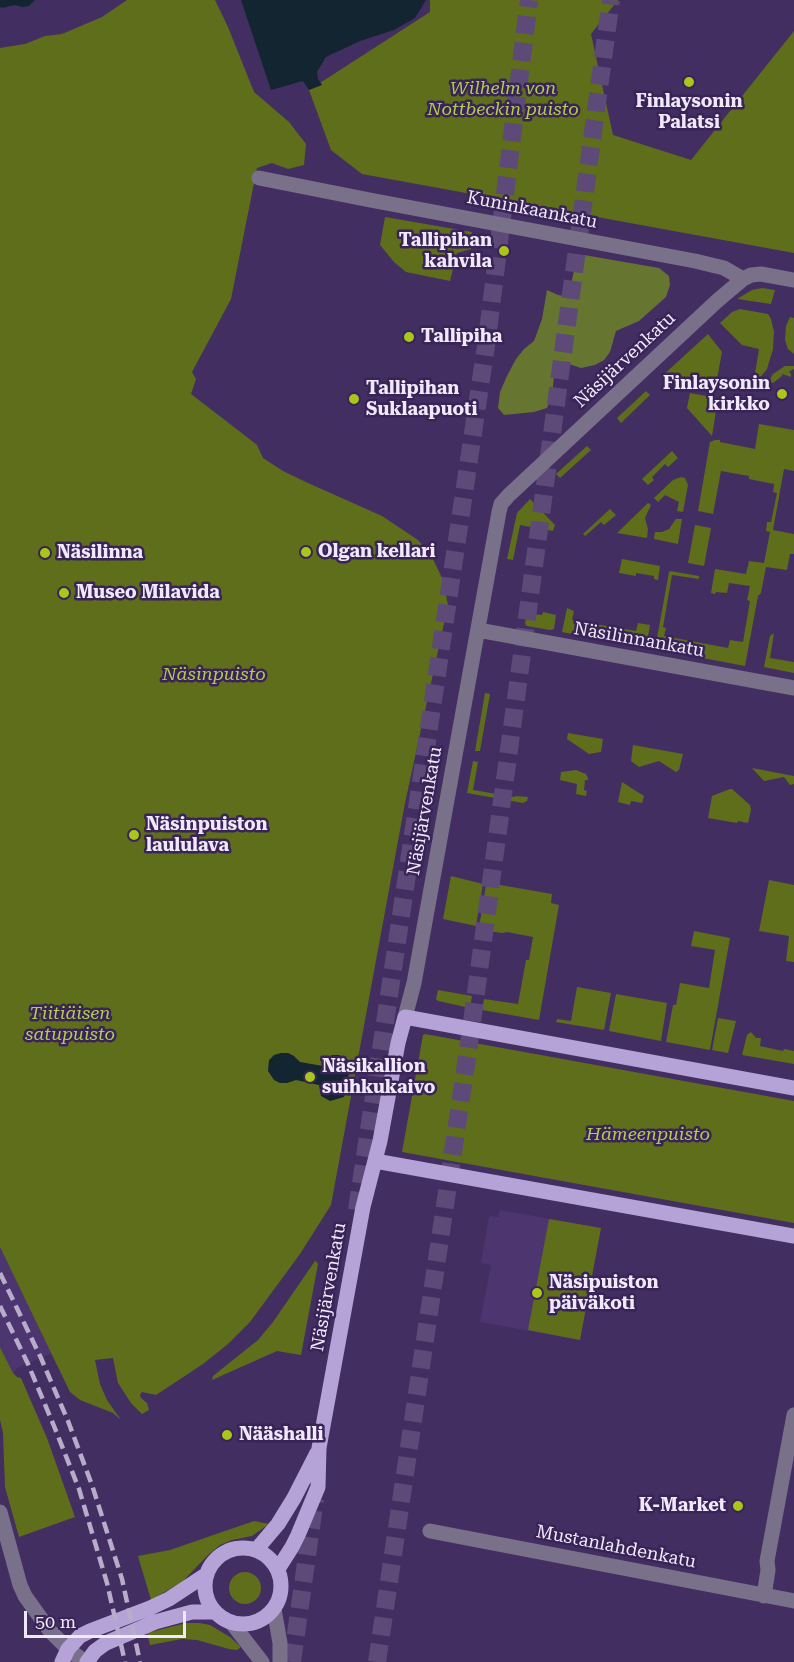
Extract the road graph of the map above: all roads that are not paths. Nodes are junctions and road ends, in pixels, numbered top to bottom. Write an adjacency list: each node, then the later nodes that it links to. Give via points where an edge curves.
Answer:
1 (259, 178): 2 (street, Kuninkaankatu, via 695,261 724,268)
2 (743, 279): 3 (street, via 761,274); 4 (street, Näsijärvenkatu, via 504,500)
3 (794, 280)
4 (478, 630): 5 (street, Näsilinnankatu); 6 (street, Näsijärvenkatu)
5 (794, 688)
6 (405, 1017): 7 (main road); 8 (main road, Näsijärvenkatu)
7 (794, 1088)
8 (375, 1161): 9 (main road); 11 (main road, Näsijärvenkatu)
9 (794, 1236)
10 (794, 1415): 17 (street)
11 (319, 1448): 14 (main road, Näsijärvenkatu, via 278,1524); 15 (main road, Näsijärvenkatu, via 318,1487 298,1535)
12 (0, 1512): 22 (street, via 20,1585)
13 (430, 1531): 17 (street, Mustanlahdenkatu)
14 (256, 1550): 15 (main road); 16 (main road, via 226,1551)
15 (278, 1569): 19 (main road, via 281,1589)
16 (207, 1574): 20 (main road, via 206,1594); 22 (main road, via 169,1599 80,1636)
17 (764, 1596): 18 (street, Mustanlahdenkatu)
18 (794, 1601)
19 (274, 1609): 21 (main road, via 247,1624); 25 (street)
20 (215, 1612): 21 (main road); 23 (main road, via 192,1612 155,1622 106,1643)
21 (231, 1622): 24 (street)
22 (65, 1656): 23 (street)
23 (86, 1662)
24 (262, 1662)
25 (280, 1662)

